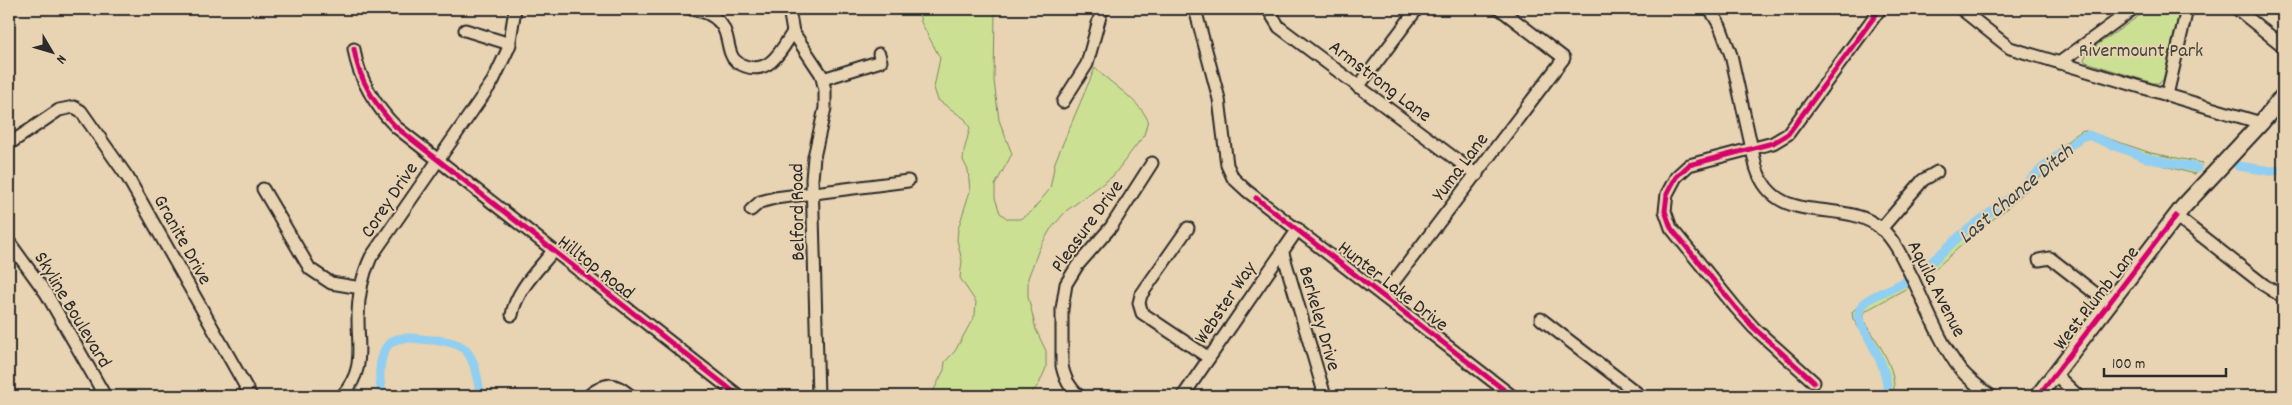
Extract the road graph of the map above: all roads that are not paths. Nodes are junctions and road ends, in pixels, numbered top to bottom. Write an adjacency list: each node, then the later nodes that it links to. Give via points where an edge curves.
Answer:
1 (515, 9): 17 (street, Corey Drive)
2 (691, 9): 16 (street, via 707,13 720,23 731,54 747,67 769,65)
3 (789, 9): 16 (street, Belford Road)
4 (1102, 9): 26 (street, via 1087,64)
5 (1195, 9): 40 (street, Hunter Lake Drive, via 1219,99 1230,172 1247,191)
6 (1268, 9): 23 (street, Armstrong Lane, via 1279,27)
7 (1417, 9): 23 (street)
8 (1500, 9): 33 (street, Yuma Lane, via 1564,58)
9 (1710, 9): 29 (street, Aquila Avenue, via 1731,55)
10 (1880, 9): 29 (street, via 1788,134 1773,143)
11 (1961, 9): 21 (street, via 2010,48)
12 (2133, 9): 21 (street)
13 (2187, 9): 24 (street)
14 (2237, 9): 18 (street)
15 (465, 30): 17 (street)
16 (793, 32): 22 (street, Belford Road)
17 (510, 44): 30 (street, Corey Drive, via 493,82)
18 (2283, 46)
19 (354, 50): 30 (street, Hilltop Road, via 365,82 385,115)
20 (879, 54): 22 (street, via 881,61)
21 (2059, 63): 24 (street)
22 (823, 79): 36 (street, Belford Road, via 826,98 814,157)
23 (1358, 87): 33 (street, Armstrong Lane)
24 (2166, 95): 27 (street)
25 (2283, 96): 27 (main road, West Plumb Lane)
26 (1063, 102)
27 (2262, 123): 38 (main road, West Plumb Lane)
28 (9, 144): 56 (street, Granite Drive, via 59,110 74,107 85,115 132,184)
29 (1752, 149): 41 (street, Aquila Avenue, via 1762,182 1777,198 1797,208 1860,216); 54 (street, via 1698,162 1682,170 1667,194 1667,220 1670,228 1754,328)
30 (437, 160): 43 (street, Hilltop Road); 46 (street, Corey Drive, via 374,252)
31 (1152, 163): 62 (street, Pleasure Drive, via 1111,227 1077,266 1064,290 1062,366 1064,378)
32 (1937, 172): 41 (street, via 1923,180)
33 (1477, 175): 47 (street, Yuma Lane)
34 (908, 181): 36 (street)
35 (263, 189): 46 (street, via 310,268 331,283)
36 (813, 193): 37 (street, via 766,200); 61 (street, Belford Road)
37 (751, 210)
38 (2176, 216): 48 (street); 49 (main road, West Plumb Lane)
39 (1188, 228): 52 (street, via 1138,303 1142,312)
40 (1298, 229): 44 (street, Webster Way); 47 (street, Hunter Lake Drive)
41 (1881, 229): 67 (street, Aquila Avenue, via 1897,247 1952,357 1969,379)
42 (9, 242): 55 (street, Skyline Boulevard, via 50,301)
43 (553, 250): 50 (street, via 522,292); 60 (street, Hilltop Road)
44 (1282, 250): 52 (street, Webster Way); 64 (street, Berkeley Drive)
45 (2039, 260): 49 (street, via 2050,258)
46 (361, 288): 57 (street, Corey Drive, via 358,320 360,361)
47 (1383, 296): 65 (street, Hunter Lake Drive)
48 (2283, 297)
49 (2109, 304): 53 (main road, West Plumb Lane)
50 (512, 315)
51 (1541, 319): 66 (street)
52 (1209, 358): 63 (street, Webster Way)
53 (2055, 374): 68 (main road, West Plumb Lane); 69 (street)
54 (1814, 382)
55 (100, 395)
56 (251, 396)
57 (342, 396)
58 (588, 396): 59 (street, via 608,385 618,387)
59 (631, 396)
60 (739, 396)
61 (818, 396)
62 (1079, 396)
63 (1183, 396)
64 (1325, 396)
65 (1512, 396)
66 (1641, 396)
67 (1991, 396)
68 (2038, 396)
69 (2078, 396)

